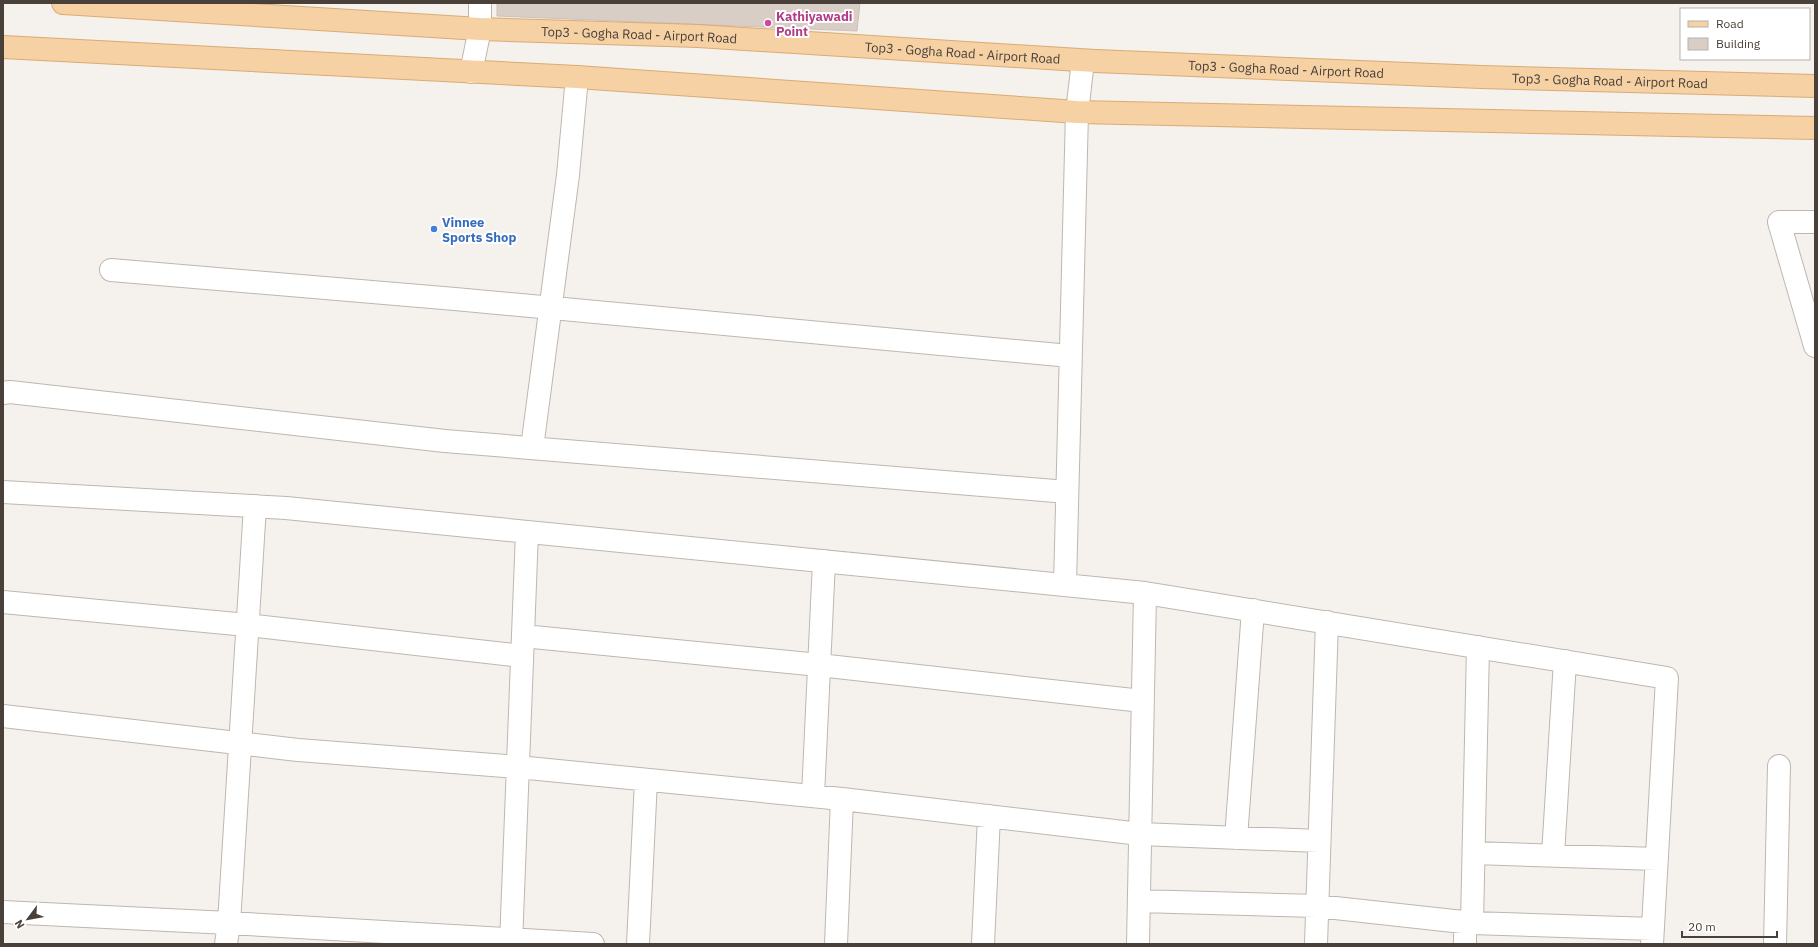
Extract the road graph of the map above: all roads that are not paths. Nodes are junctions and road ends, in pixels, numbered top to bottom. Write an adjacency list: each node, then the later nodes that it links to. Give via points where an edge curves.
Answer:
1 (63, 3): 3 (main road, Top3 - Gogha Road - Airport Road)
2 (480, 3): 3 (street)
3 (480, 29): 5 (main road, Top3 - Gogha Road - Airport Road, via 698,36); 6 (street)
4 (3, 47): 6 (main road)
5 (1084, 61): 8 (main road, Top3 - Gogha Road - Airport Road, via 1481,77); 9 (street)
6 (471, 72): 7 (main road)
7 (577, 77): 9 (main road); 13 (street, via 568,175)
8 (1815, 86)
9 (1077, 112): 10 (main road); 15 (street)
10 (1815, 128)
11 (1815, 222): 14 (street, via 1779,222)
12 (110, 270): 13 (street)
13 (550, 308): 15 (street); 17 (street)
14 (1815, 346)
15 (1070, 356): 19 (street)
16 (3, 393): 17 (street, via 445,441)
17 (532, 448): 19 (street)
18 (3, 492): 20 (street)
19 (1067, 492): 23 (street)
20 (255, 506): 21 (street); 28 (street)
21 (527, 532): 22 (street); 29 (street)
22 (824, 561): 23 (street); 32 (street)
23 (1065, 584): 24 (street)
24 (1145, 592): 26 (street); 33 (street)
25 (3, 602): 28 (street)
26 (1252, 610): 27 (street); 43 (street)
27 (1327, 622): 30 (street); 44 (street)
28 (247, 625): 29 (street); 35 (street)
29 (522, 646): 32 (street); 37 (street)
30 (1478, 647): 31 (street); 45 (street)
31 (1565, 661): 46 (street); 47 (street, via 1667,678)
32 (819, 665): 33 (street); 39 (street)
33 (1142, 701): 42 (street)
34 (3, 716): 35 (street)
35 (240, 743): 37 (street); 52 (street)
36 (1779, 766): 62 (street)
37 (518, 767): 38 (street); 54 (street)
38 (646, 780): 39 (street); 56 (street)
39 (813, 796): 40 (street)
40 (842, 799): 41 (street); 57 (street)
41 (989, 816): 42 (street); 58 (street)
42 (1140, 834): 43 (street); 48 (street)
43 (1236, 838): 44 (street)
44 (1319, 841): 49 (street)
45 (1474, 852): 46 (street); 51 (street)
46 (1553, 856): 47 (street)
47 (1657, 859): 53 (street)
48 (1139, 901): 49 (street); 59 (street)
49 (1317, 906): 51 (street); 60 (street)
50 (3, 912): 52 (street)
51 (1468, 922): 53 (street); 61 (street)
52 (227, 934): 54 (street)
53 (1653, 937)
54 (511, 942): 55 (street)
55 (593, 944)
56 (638, 944)
57 (836, 944)
58 (984, 944)
59 (1138, 944)
60 (1316, 944)
61 (1464, 944)
62 (1775, 944)

